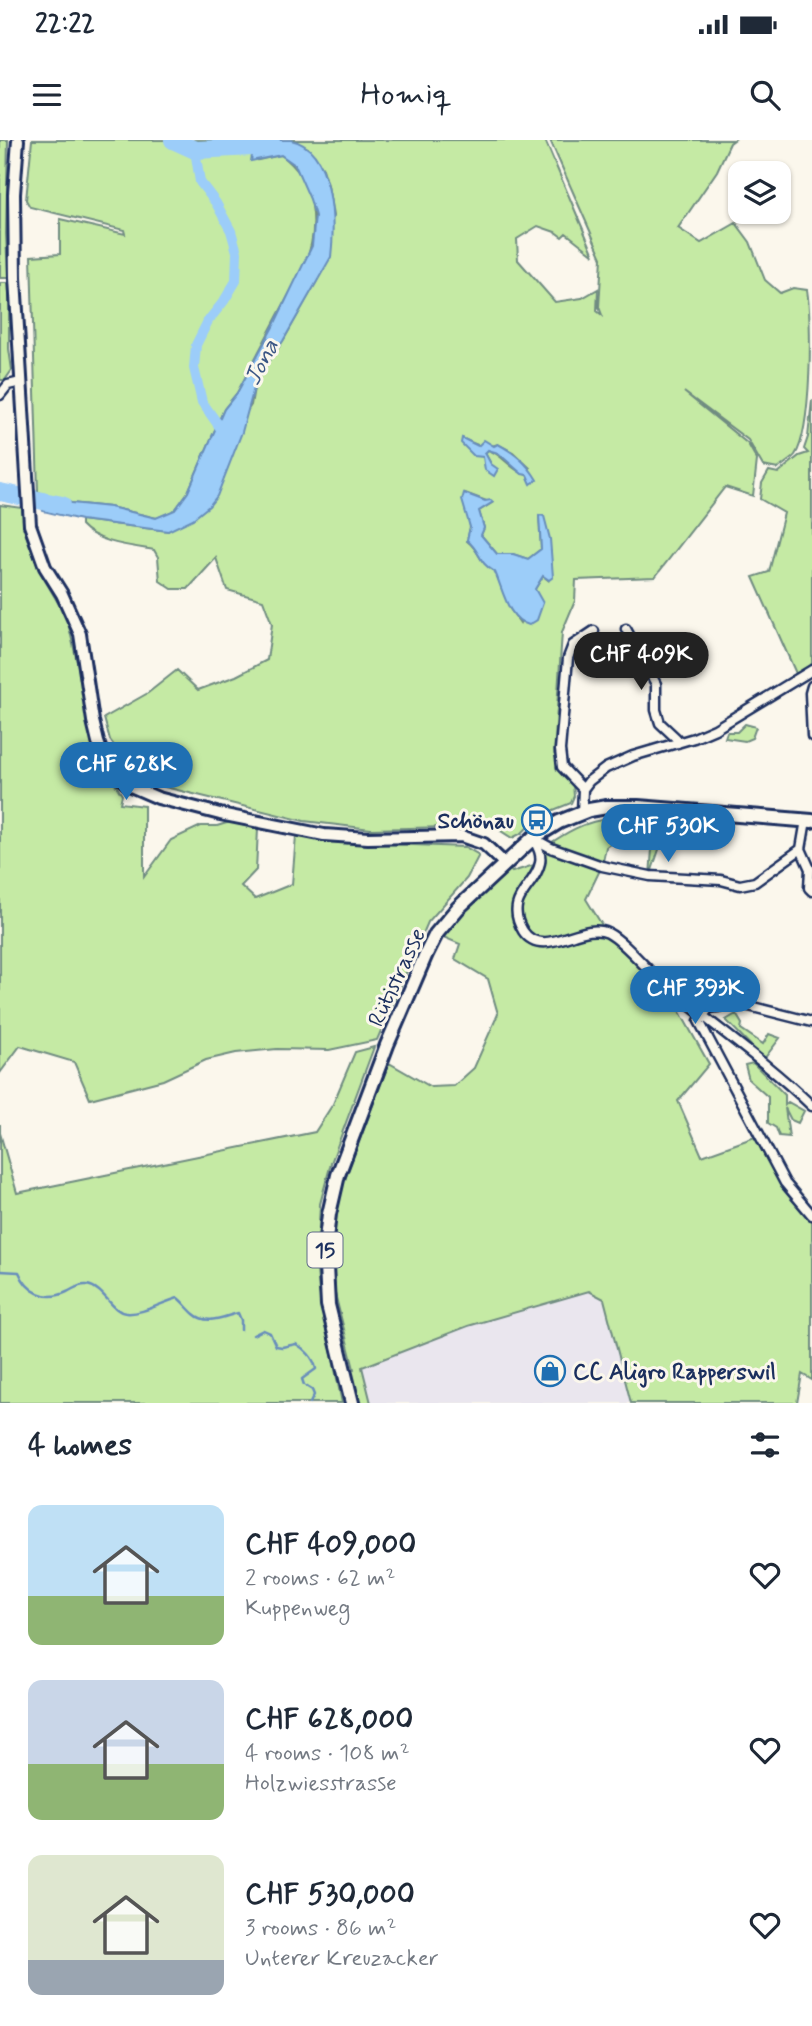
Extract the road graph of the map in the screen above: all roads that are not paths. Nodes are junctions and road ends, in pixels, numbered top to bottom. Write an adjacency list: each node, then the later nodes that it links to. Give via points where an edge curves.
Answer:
1 (18, 140): 2 (street, via 14,194)
2 (21, 382): 3 (street, via 8,384); 15 (street, via 30,525 45,567 80,634 98,742 114,772 128,785 158,798 220,814 324,835 461,836 492,849)
3 (0, 395)
4 (626, 629): 9 (street, via 656,684 660,723)
5 (594, 631): 10 (street, via 573,645 568,658 560,750 562,766)
6 (811, 674): 9 (street, via 715,729)
7 (812, 686): 8 (street)
8 (812, 736)
9 (678, 743): 10 (street, via 606,768)
10 (583, 789): 11 (street)
11 (582, 813): 12 (main road, Rütistrasse / 15, via 638,807); 13 (main road, Rütistrasse / 15)
12 (809, 821): 14 (street)
13 (533, 838): 14 (street, via 602,866 740,885 755,882); 15 (main road, Rütistrasse / 15); 17 (street, via 540,863 517,911 529,938 549,942 594,931 607,933)
14 (801, 849): 16 (street, via 810,869)
15 (504, 863): 21 (main road, Rütistrasse / 15, via 436,934 387,1045 338,1175 328,1214 325,1269 328,1305)
16 (812, 891)
17 (704, 1014): 18 (street, via 709,1008 741,1004); 19 (street); 20 (street, via 699,1021 772,1159 789,1190)
18 (812, 1022)
19 (812, 1106)
20 (812, 1215)
21 (352, 1403)

